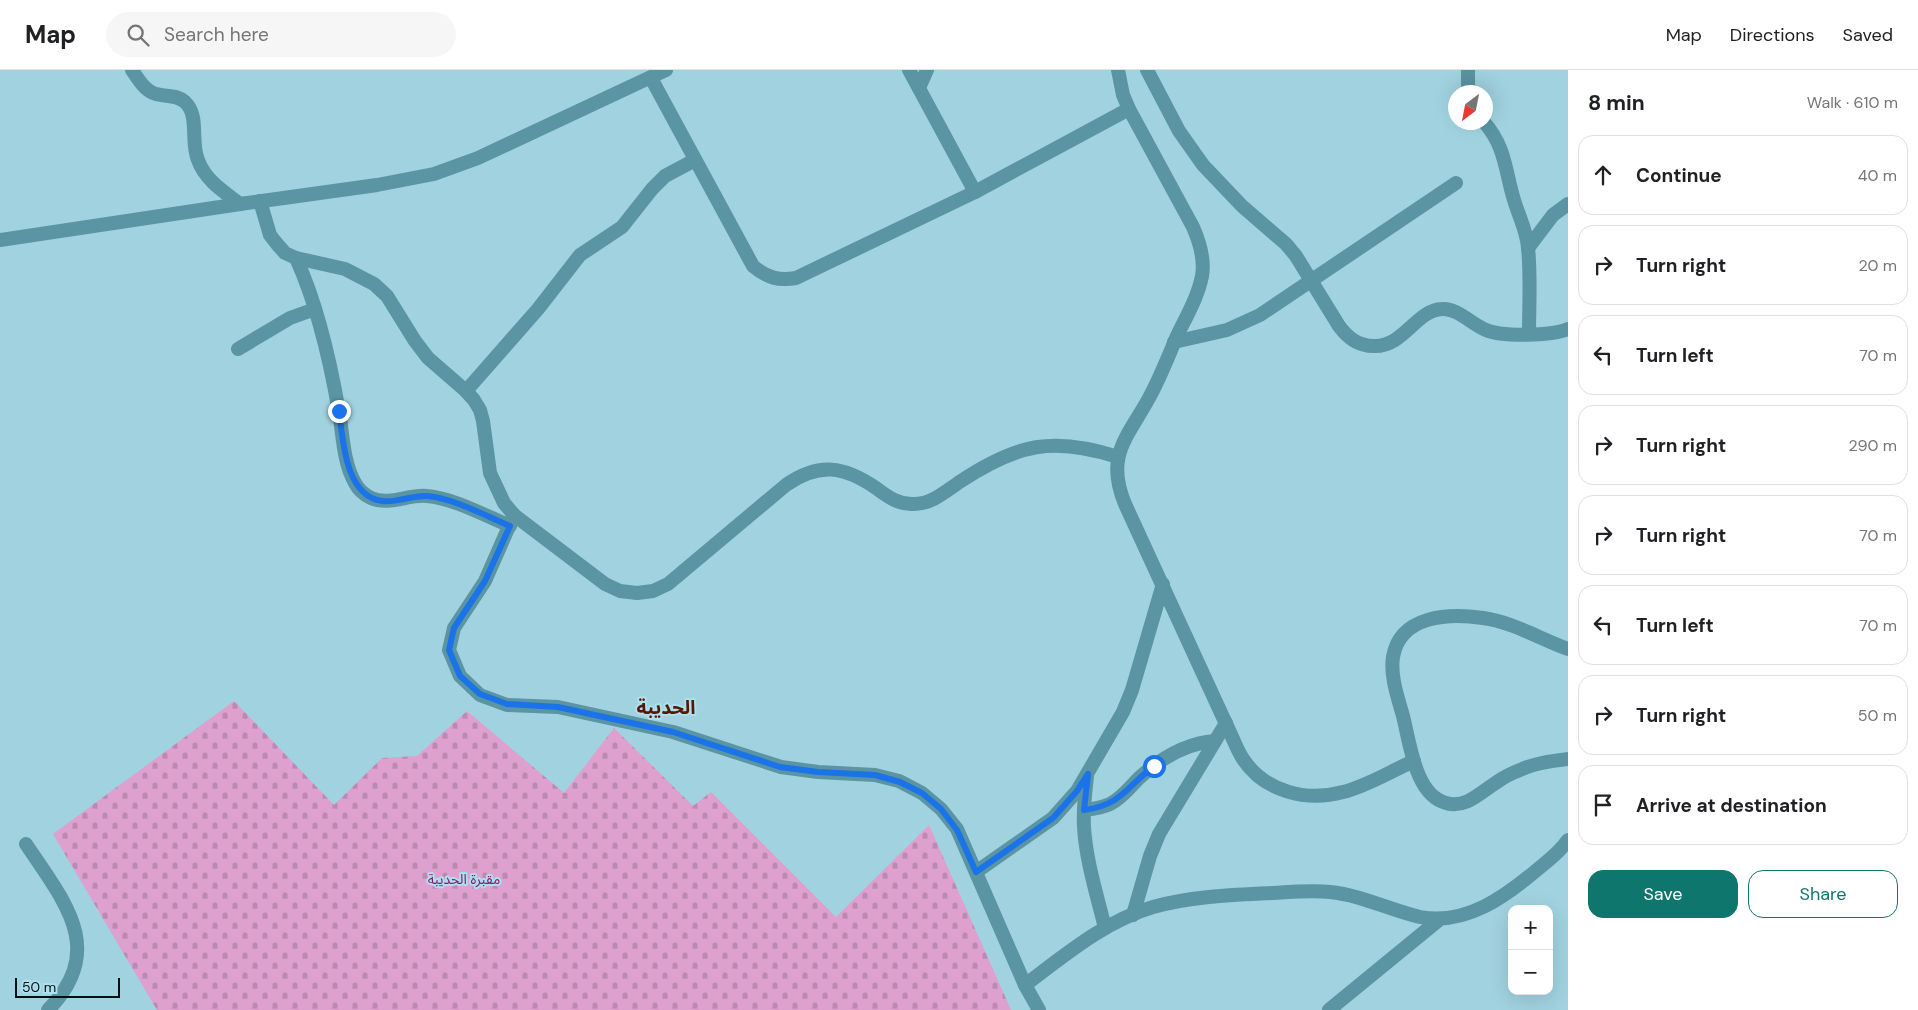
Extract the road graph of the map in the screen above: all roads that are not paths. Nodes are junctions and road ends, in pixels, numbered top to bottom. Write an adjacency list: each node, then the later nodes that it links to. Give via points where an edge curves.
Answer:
1 (132, 70): 17 (street, via 150,91 185,102 192,112 198,161 208,177)
2 (666, 70): 8 (street)
3 (909, 70): 10 (street)
4 (928, 70): 10 (street)
5 (1118, 70): 11 (street)
6 (1147, 70): 22 (street, via 1179,131 1203,165 1242,206 1286,244)
7 (1468, 70): 9 (street)
8 (651, 78): 13 (street); 16 (street, via 478,158 434,174)
9 (1468, 85)
10 (919, 88): 15 (street)
11 (1129, 109): 15 (street); 26 (street, via 1200,242 1203,258 1198,290)
12 (1490, 130): 20 (street, via 1504,155)
13 (695, 160): 15 (street, via 753,266 762,274 785,280 796,278); 28 (street, via 665,176 622,226 580,255 538,309)
14 (1456, 183): 22 (street)
15 (975, 192)
16 (260, 201): 17 (street); 21 (street, via 270,234 285,252)
17 (240, 204): 19 (street)
18 (1568, 204): 20 (street, via 1553,215)
19 (0, 240)
20 (1528, 248): 25 (street)
21 (296, 258): 23 (street); 28 (street, via 345,269 374,284 387,296 428,358)
22 (1310, 280): 25 (street, via 1346,336 1367,346 1391,343 1429,313 1440,309 1452,311 1492,332); 26 (street, via 1243,324 1208,336)
23 (315, 309): 27 (street, via 285,321); 30 (street, via 339,411 344,447 355,483 362,492 381,501 428,496)
24 (1568, 329): 25 (street, via 1555,334)
25 (1528, 334)
26 (1174, 342): 29 (street, via 1161,375 1124,438)
27 (238, 350)
28 (466, 391): 30 (street, via 480,410 490,473)
29 (1118, 457): 30 (street, via 1073,445 1030,448 988,463 932,500 912,504 893,500 856,475 827,469 812,471 786,486 668,584 653,591 636,593 620,591 605,584); 31 (street, via 1120,491)
30 (512, 521): 41 (street, via 485,581 454,628 449,650 460,676 480,694 507,704 558,707 673,732 780,767 875,775 900,782 922,793 941,809 957,830)
31 (1163, 584): 33 (street); 37 (street, via 1129,697)
32 (1568, 649): 36 (street, via 1517,627 1485,618 1438,617 1408,629 1395,650 1393,674)
33 (1226, 724): 34 (street); 36 (street, via 1243,759 1259,776 1278,788 1300,795 1323,796 1345,792)
34 (1215, 741): 38 (street, via 1182,749 1146,773 1110,804); 42 (street, via 1159,834)
35 (1568, 759): 36 (street, via 1521,769 1470,801 1459,804 1437,800 1428,792)
36 (1414, 761)
37 (1088, 774): 38 (street); 41 (street, via 1053,818)
38 (1084, 810): 44 (street, via 1088,852)
39 (1568, 840): 43 (street, via 1513,891 1477,911)
40 (26, 844): 46 (street, via 68,909 76,935 77,955 72,975 63,994)
41 (976, 872): 45 (street)
42 (1133, 915): 43 (street, via 1180,901 1239,894 1314,891 1348,894 1403,912); 44 (street)
43 (1440, 919): 48 (street)
44 (1105, 928): 45 (street)
45 (1025, 985): 47 (street)
46 (48, 1010)
47 (1038, 1010)
48 (1329, 1010)

